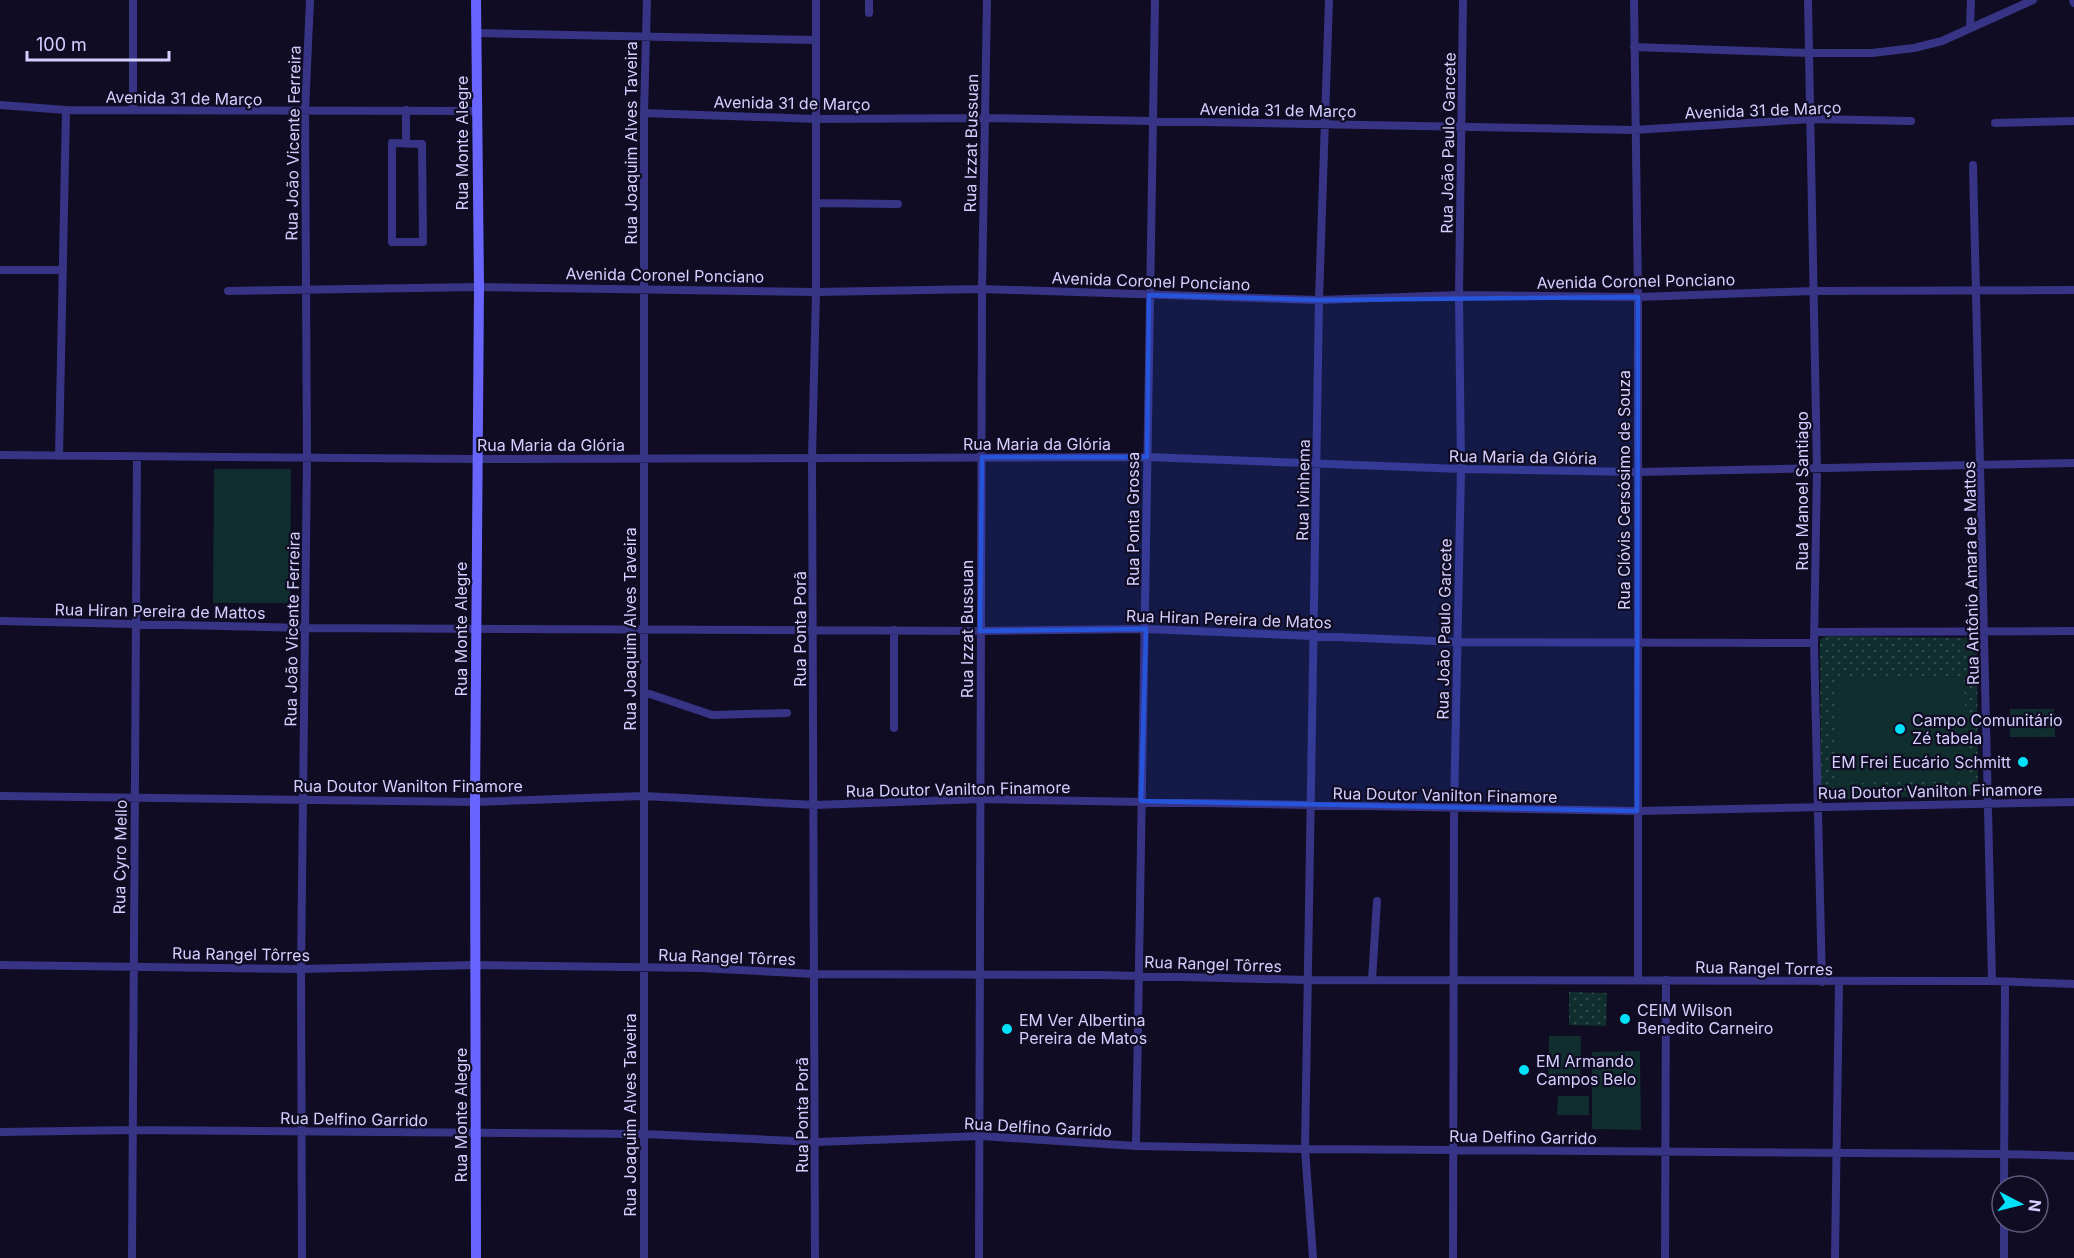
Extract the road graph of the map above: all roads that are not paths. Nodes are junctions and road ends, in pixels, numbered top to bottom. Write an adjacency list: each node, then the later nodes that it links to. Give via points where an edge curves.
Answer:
1 (133, 0): 24 (street)
2 (310, 0): 27 (street, Rua João Vicente Ferreira)
3 (476, 0): 17 (street, Rua Monte Alegre)
4 (647, 0): 18 (street, Rua Joaquim Alves Taveira)
5 (816, 0): 19 (street, Rua Ponta Porã)
6 (869, 0): 15 (street)
7 (987, 0): 29 (street, Rua Izzat Bussuan)
8 (1155, 0): 32 (street, Rua Ponta Grossa)
9 (1329, 0): 36 (street, Rua Ivinhema)
10 (1463, 0): 37 (street, Rua João Paulo Garcete)
11 (1634, 0): 20 (street, Rua Clóvis Cersósimo de Souza)
12 (1808, 0): 21 (street, Rua Manoel Santiago)
13 (1971, 0): 16 (street)
14 (2033, 0): 16 (street)
15 (869, 13)
16 (1970, 27): 21 (street, via 1942,41 1914,48)
17 (476, 33): 18 (street); 26 (street, Rua Monte Alegre)
18 (646, 38): 19 (street); 28 (street, Rua Joaquim Alves Taveira)
19 (816, 40): 30 (street, Rua Ponta Porã)
20 (1634, 47): 21 (street); 38 (street, Rua Clóvis Cersósimo de Souza)
21 (1809, 53): 31 (street, Rua Manoel Santiago)
22 (0, 105): 23 (street, Avenida 31 de Março)
23 (66, 110): 24 (street, Avenida 31 de Março); 44 (street)
24 (133, 110): 27 (street, Avenida 31 de Março)
25 (406, 110): 26 (street, Avenida 31 de Março); 27 (street, Avenida 31 de Março); 39 (street)
26 (476, 111): 45 (street, Rua Monte Alegre)
27 (305, 112): 48 (street, Rua João Vicente Ferreira)
28 (644, 112): 30 (street, Avenida 31 de Março); 46 (street, Rua Joaquim Alves Taveira)
29 (985, 118): 30 (street, Avenida 31 de Março); 32 (street, Avenida 31 de Março); 47 (street, Rua Izzat Bussuan)
30 (816, 119): 41 (street, Rua Ponta Porã)
31 (1811, 119): 33 (street, Avenida 31 de Março); 38 (street, Avenida 31 de Março); 51 (street, Rua Manoel Santiago)
32 (1153, 121): 36 (street, Avenida 31 de Março); 54 (street, Rua Ponta Grossa)
33 (1911, 121)
34 (2074, 121): 35 (street)
35 (1995, 123)
36 (1325, 124): 37 (street, Avenida 31 de Março); 57 (street, Rua Ivinhema)
37 (1461, 126): 38 (street, Avenida 31 de Março); 55 (street, Rua João Paulo Garcete)
38 (1634, 130): 56 (street, Rua Clóvis Cersósimo de Souza)
39 (406, 144): 39 (street, via 392,144 392,242 423,242 422,144)
40 (1973, 165): 52 (street, Rua Antônio Amara de Mattos)
41 (817, 203): 42 (street); 53 (street, Rua Ponta Porã)
42 (898, 204)
43 (0, 270): 44 (street)
44 (61, 270): 59 (street)
45 (478, 287): 46 (street, Avenida Coronel Ponciano); 48 (street, Avenida Coronel Ponciano); 65 (street, Rua Monte Alegre)
46 (644, 287): 53 (street, Avenida Coronel Ponciano); 66 (street, Rua Joaquim Alves Taveira)
47 (982, 289): 53 (street, Avenida Coronel Ponciano); 54 (street, Avenida Coronel Ponciano); 63 (street, Rua Izzat Bussuan)
48 (305, 290): 50 (street, Avenida Coronel Ponciano); 61 (street, Rua João Vicente Ferreira)
49 (2074, 290): 52 (street, Avenida Coronel Ponciano)
50 (228, 291)
51 (1812, 291): 52 (street, Avenida Coronel Ponciano); 56 (street, Avenida Coronel Ponciano); 71 (street, Rua Manoel Santiago)
52 (1976, 291): 67 (street, Rua Antônio Amara de Mattos)
53 (816, 292): 62 (street, Rua Ponta Porã)
54 (1149, 295): 57 (street, Avenida Coronel Ponciano); 64 (street, Rua Ponta Grossa)
55 (1459, 296): 56 (street, Avenida Coronel Ponciano); 57 (street, Avenida Coronel Ponciano); 70 (street, Rua João Paulo Garcete)
56 (1638, 297): 72 (street, Rua Clóvis Cersósimo de Souza)
57 (1319, 300): 69 (street, Rua Ivinhema)
58 (0, 455): 59 (street, Rua Maria da Glória)
59 (59, 456): 60 (street, Rua Maria da Glória)
60 (137, 456): 61 (street, Rua Maria da Glória); 74 (street, Rua Cyro Mello)
61 (307, 457): 65 (street, Rua Maria da Glória); 76 (street, Rua João Vicente Ferreira)
62 (812, 457): 63 (street, Rua Maria da Glória); 66 (street, Rua Maria da Glória); 79 (street, Rua Ponta Porã)
63 (982, 457): 64 (street, Rua Maria da Glória); 81 (street, Rua Izzat Bussuan)
64 (1147, 457): 69 (street, Rua Maria da Glória); 78 (street, Rua Ponta Grossa)
65 (476, 459): 66 (street, Rua Maria da Glória); 75 (street, Rua Monte Alegre)
66 (644, 459): 77 (street, Rua Joaquim Alves Taveira)
67 (1982, 463): 68 (street, Rua Maria da Glória); 71 (street, Rua Maria da Glória); 84 (street, Rua Antônio Amara de Mattos)
68 (2074, 463)
69 (1317, 464): 70 (street, Rua Maria da Glória); 85 (street, Rua Ivinhema)
70 (1461, 470): 72 (street, Rua Maria da Glória); 87 (street, Rua João Paulo Garcete)
71 (1817, 470): 72 (street, Rua Maria da Glória); 83 (street, Rua Manoel Santiago)
72 (1638, 472): 86 (street, Rua Clóvis Cersósimo de Souza)
73 (0, 621): 74 (street, Rua Hiran Pereira de Mattos)
74 (136, 624): 76 (street, Rua Hiran Pereira de Mattos); 94 (street, Rua Cyro Mello)
75 (477, 627): 76 (street, Rua Hiran Pereira de Mattos); 77 (street, Rua Hiran Pereira de Mattos); 98 (street, Rua Monte Alegre)
76 (306, 628): 96 (street, Rua João Vicente Ferreira)
77 (643, 628): 79 (street, Rua Hiran Pereira de Matos); 89 (street, Rua Joaquim Alves Taveira)
78 (1146, 629): 81 (street, Rua Hiran Pereira de Matos); 85 (street, Rua Hiran Pereira de Matos); 97 (street, Rua Ponta Grossa)
79 (814, 630): 80 (street, Rua Hiran Pereira de Matos); 101 (street, Rua Ponta Porã)
80 (894, 630): 81 (street, Rua Hiran Pereira de Matos); 91 (street)
81 (980, 631): 95 (street, Rua Izzat Bussuan)
82 (2074, 631): 84 (street)
83 (1815, 632): 84 (street); 88 (street, Rua Manoel Santiago)
84 (1986, 632): 100 (street, Rua Antônio Amara de Mattos)
85 (1315, 636): 87 (street, Rua Hiran Pereira de Matos); 102 (street, Rua Ivinhema)
86 (1637, 641): 87 (street, Rua Hiran Pereira de Matos); 88 (street, Rua Hiran Pereira de Matos); 105 (street, Rua Clóvis Cersósimo de Souza)
87 (1458, 642): 104 (street, Rua João Paulo Garcete)
88 (1814, 643): 103 (street, Rua Manoel Santiago)
89 (644, 692): 90 (street, via 712,715); 92 (street, Rua Joaquim Alves Taveira)
90 (787, 713)
91 (894, 728)
92 (643, 795): 98 (street, Rua Doutor Wanilton Finamore); 101 (street, Rua Doutor Wanilton Finamore); 110 (street, Rua Joaquim Alves Taveira)
93 (0, 796): 94 (street, Rua Doutor Wanilton Finamore)
94 (135, 797): 96 (street, Rua Doutor Wanilton Finamore); 109 (street, Rua Cyro Mello)
95 (980, 799): 97 (street, Rua Doutor Vanilton Finamore); 101 (street, Rua Doutor Vanilton Finamore); 113 (street, Rua Izzat Bussuan)
96 (303, 800): 98 (street, Rua Doutor Wanilton Finamore); 111 (street, Rua João Vicente Ferreira)
97 (1141, 801): 102 (street, Rua Doutor Vanilton Finamore); 114 (street, Rua Ponta Grossa)
98 (475, 802): 108 (street, Rua Monte Alegre)
99 (2074, 802): 100 (street, Rua Doutor Vanilton Finamore)
100 (1988, 803): 103 (street, Rua Doutor Vanilton Finamore); 120 (street, Rua Antônio Amara de Mattos)
101 (815, 805): 112 (street, Rua Ponta Porã)
102 (1310, 806): 104 (street, Rua Doutor Vanilton Finamore); 117 (street, Rua Ivinhema)
103 (1817, 807): 105 (street, Rua Doutor Vanilton Finamore); 121 (street, Rua Manoel Santiago)
104 (1454, 810): 105 (street, Rua Doutor Vanilton Finamore); 115 (street, Rua João Paulo Garcete)
105 (1637, 811): 116 (street, Rua Clóvis Cersósimo de Souza)
106 (1377, 901): 118 (street)
107 (0, 965): 109 (street, Rua Rangel Tôrres)
108 (477, 965): 110 (street, Rua Rangel Tôrres); 111 (street, Rua Rangel Tôrres); 128 (street, Rua Monte Alegre)
109 (132, 966): 111 (street, Rua Rangel Tôrres); 125 (street, Rua Cyro Mello)
110 (643, 968): 112 (street, Rua Rangel Tôrres); 129 (street, Rua Joaquim Alves Taveira)
111 (301, 969): 127 (street, Rua João Vicente Ferreira)
112 (815, 974): 113 (street, Rua Rangel Tôrres); 131 (street, Rua Ponta Porã)
113 (977, 975): 114 (street, Rua Rangel Tôrres); 130 (street, Rua Izzat Bussuan)
114 (1140, 976): 117 (street, Rua Rangel Tôrres); 132 (street, Rua Ponta Grossa)
115 (1453, 979): 116 (street, Rua Rangel Torres); 118 (street, Rua Rangel Tôrres); 134 (street, Rua João Paulo Garcete)
116 (1638, 979): 119 (street, Rua Rangel Torres)
117 (1307, 980): 118 (street, Rua Rangel Tôrres); 133 (street, Rua Ivinhema)
118 (1372, 980)
119 (1666, 980): 121 (street, Rua Rangel Torres); 135 (street)
120 (1992, 981): 122 (street, Rua Rangel Torres); 123 (street, Rua Rangel Torres)
121 (1822, 982): 123 (street, Rua Rangel Torres)
122 (2005, 982): 124 (street, Rua Rangel Torres); 137 (street)
123 (1839, 983): 136 (street)
124 (2074, 984)
125 (133, 1130): 126 (street, Rua Delfino Garrido); 127 (street, Rua Delfino Garrido); 141 (street, Rua Cyro Mello)
126 (0, 1132)
127 (303, 1132): 128 (street, Rua Delfino Garrido); 142 (street, Rua João Vicente Ferreira)
128 (476, 1134): 129 (street, Rua Delfino Garrido); 143 (street, Rua Monte Alegre)
129 (644, 1134): 131 (street, Rua Delfino Garrido); 144 (street, Rua Joaquim Alves Taveira)
130 (981, 1136): 131 (street, Rua Delfino Garrido); 132 (street, Rua Delfino Garrido); 146 (street, Rua Izzat Bussuan)
131 (816, 1142): 145 (street, Rua Ponta Porã)
132 (1136, 1146): 133 (street, Rua Delfino Garrido)
133 (1305, 1149): 134 (street, Rua Delfino Garrido); 147 (street, Rua Ivinhema)
134 (1454, 1149): 135 (street, Rua Delfino Garrido); 148 (street, Rua João Paulo Garcete)
135 (1666, 1151): 136 (street, Rua Delfino Garrido); 149 (street)
136 (1836, 1153): 137 (street, Rua Delfino Garrido); 150 (street)
137 (2004, 1154): 138 (street, Rua Delfino Garrido); 139 (street)
138 (2074, 1156)
139 (2004, 1174)
140 (2004, 1234): 151 (street)
141 (132, 1258)
142 (302, 1258)
143 (476, 1258)
144 (644, 1258)
145 (815, 1258)
146 (979, 1258)
147 (1313, 1258)
148 (1453, 1258)
149 (1665, 1258)
150 (1835, 1258)
151 (2004, 1258)

